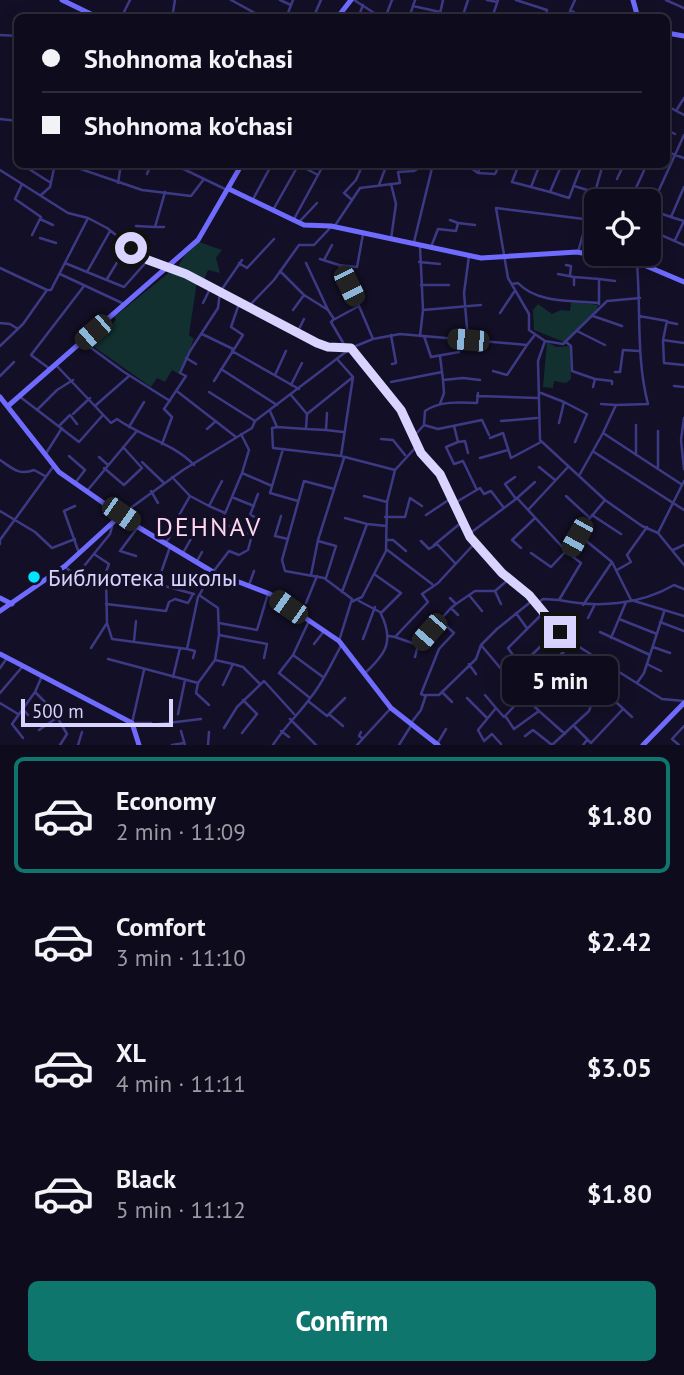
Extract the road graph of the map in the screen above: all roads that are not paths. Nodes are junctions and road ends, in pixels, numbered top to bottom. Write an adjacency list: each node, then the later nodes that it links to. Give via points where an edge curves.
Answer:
1 (62, 0): 13 (main road)
2 (231, 0): 20 (street)
3 (280, 0): 14 (street)
4 (293, 0): 14 (street)
5 (353, 0): 15 (street); 22 (main road)
6 (415, 0): 16 (street)
7 (443, 0): 18 (street)
8 (487, 0): 12 (street)
9 (516, 0): 26 (street, via 547,10)
10 (575, 0): 27 (street, via 570,11)
11 (666, 0): 17 (street)
12 (497, 1)
13 (78, 3): 19 (main road)
14 (291, 5): 21 (street)
15 (363, 5): 23 (street); 24 (street)
16 (413, 6): 18 (street); 25 (street)
17 (684, 8)
18 (440, 12)
19 (92, 14)
20 (257, 14)
21 (288, 14)
22 (341, 14)
23 (360, 14)
24 (378, 14)
25 (410, 14)
26 (546, 14)
27 (574, 14)
28 (684, 98): 30 (street)
29 (670, 108): 30 (street)
30 (676, 111): 31 (street)
31 (684, 115)
32 (670, 132): 33 (street)
33 (675, 134)
34 (684, 135): 36 (street)
35 (670, 153): 36 (street)
36 (674, 155): 37 (street); 38 (street)
37 (684, 158)
38 (670, 164)
39 (26, 168): 73 (street)
40 (54, 168): 73 (street)
41 (77, 168): 74 (street)
42 (120, 168): 74 (street)
43 (149, 168): 69 (street)
44 (181, 168): 71 (street)
45 (235, 168): 67 (street)
46 (241, 168): 67 (main road)
47 (270, 168): 91 (street)
48 (296, 168): 93 (street)
49 (304, 168): 70 (street)
50 (322, 168): 70 (street)
51 (361, 168): 90 (street, via 344,193)
52 (386, 168): 77 (street)
53 (422, 168): 76 (street, via 398,172 400,183)
54 (429, 168): 118 (street)
55 (470, 168): 68 (street)
56 (480, 168): 68 (street)
57 (498, 168): 68 (street, via 495,174)
58 (517, 168): 79 (street, via 512,182)
59 (538, 168): 79 (street)
60 (560, 168): 87 (street)
61 (581, 168): 78 (street)
62 (602, 168): 82 (street)
63 (622, 168): 72 (street)
64 (645, 168): 83 (street)
65 (668, 168): 84 (street)
66 (0, 170): 75 (street)
67 (238, 173): 85 (main road)
68 (478, 173)
69 (147, 174)
70 (318, 175): 101 (street)
71 (204, 179): 85 (street); 86 (street, via 191,197)
72 (617, 179)
73 (51, 183): 88 (street)
74 (118, 183): 86 (street)
75 (22, 184): 88 (street); 97 (street, via 15,199)
76 (391, 184): 77 (street); 115 (street, via 396,204)
77 (379, 186): 90 (street, via 360,188)
78 (574, 186): 81 (street); 87 (street, via 569,198)
79 (531, 187): 87 (street)
80 (684, 187): 89 (street)
81 (584, 189)
82 (595, 189)
83 (636, 189)
84 (659, 189)
85 (229, 190): 91 (main road); 137 (main road, via 198,240)
86 (165, 192): 107 (street)
87 (551, 192)
88 (40, 196): 96 (street, via 68,214)
89 (682, 196): 95 (street)
90 (351, 199): 106 (street)
91 (252, 201): 93 (main road)
92 (317, 203): 101 (street)
93 (272, 211): 101 (main road)
94 (661, 214): 95 (street)
95 (671, 217): 100 (street)
96 (88, 218): 109 (street); 129 (street)
97 (40, 219): 103 (street); 112 (street)
98 (584, 219): 123 (street); 126 (street, via 496,208)
99 (450, 220): 102 (street)
100 (684, 221): 116 (street)
101 (295, 222): 106 (main road)
102 (458, 223): 104 (street); 122 (street, via 456,231 438,229)
103 (53, 225)
104 (475, 225)
105 (136, 226): 107 (street)
106 (333, 226): 110 (main road); 138 (street, via 314,245 299,245)
107 (155, 227): 108 (street)
108 (164, 227)
109 (110, 231): 120 (street); 139 (street)
110 (363, 233): 115 (main road); 132 (street, via 357,267)
111 (661, 234): 116 (street)
112 (32, 235)
113 (40, 238): 117 (street)
114 (274, 239): 154 (street, via 247,268 241,261)
115 (391, 239): 118 (main road)
116 (675, 240): 119 (street)
117 (56, 243)
118 (417, 245): 122 (main road); 128 (street)
119 (684, 245)
120 (127, 246): 127 (street); 143 (street)
121 (332, 246): 132 (street, via 322,260)
122 (431, 247): 125 (main road)
123 (578, 252): 124 (main road); 126 (main road)
124 (584, 253)
125 (469, 256): 126 (main road); 161 (street)
126 (505, 257): 147 (street)
127 (148, 260): 137 (street); 143 (street, via 124,287)
128 (419, 261): 131 (street); 148 (street)
129 (65, 262): 139 (street); 140 (street)
130 (306, 263): 167 (street)
131 (440, 264)
132 (339, 265): 165 (street)
133 (566, 265): 142 (street, via 571,265)
134 (639, 266): 157 (street)
135 (644, 266): 146 (main road)
136 (0, 268): 153 (street)
137 (168, 268): 152 (street); 160 (main road)
138 (280, 271): 156 (street); 164 (street)
139 (87, 272): 143 (street)
140 (60, 274): 151 (street); 153 (street)
141 (558, 274): 142 (street)
142 (572, 276): 144 (street); 150 (street)
143 (107, 279)
144 (599, 279): 145 (street); 163 (street)
145 (615, 281)
146 (684, 282)
147 (511, 284): 155 (street); 163 (street, via 547,299)
148 (421, 285): 149 (street); 168 (street)
149 (449, 285)
150 (574, 285)
151 (84, 286): 160 (street); 209 (street, via 31,355)
152 (210, 289): 154 (street); 159 (street)
153 (47, 290): 178 (street)
154 (220, 292): 158 (street); 180 (street, via 218,307)
155 (514, 292): 169 (street); 184 (street, via 529,314 529,330)
156 (304, 295): 166 (street); 167 (street)
157 (640, 298): 163 (street); 171 (street)
158 (240, 301): 164 (street); 197 (street, via 231,327 243,335)
159 (202, 303)
160 (125, 305): 188 (main road)
161 (465, 305): 162 (street); 168 (street); 186 (street)
162 (481, 305)
163 (600, 305): 170 (street)
164 (249, 306): 181 (street)
165 (359, 306): 173 (street); 185 (street)
166 (293, 310)
167 (328, 310): 173 (street)
168 (424, 310): 183 (street)
169 (500, 313)
170 (593, 316): 177 (street); 179 (street)
171 (639, 316): 174 (street); 199 (street)
172 (304, 319): 181 (street)
173 (334, 319): 195 (street, via 331,322)
174 (667, 322): 176 (street); 187 (street)
175 (0, 323): 178 (street)
176 (677, 324)
177 (622, 326)
178 (18, 329): 194 (street)
179 (577, 331): 190 (street); 193 (street)
180 (201, 333): 197 (street); 202 (street)
181 (298, 333): 195 (street, via 328,347)
182 (391, 335): 183 (street); 185 (street); 207 (street, via 396,363)
183 (422, 336): 186 (street); 201 (street, via 431,357)
184 (534, 336): 189 (street); 192 (street)
185 (373, 339): 196 (street)
186 (468, 340): 192 (street)
187 (663, 340): 191 (street); 208 (street, via 664,363)
188 (82, 341): 209 (main road); 216 (street)
189 (545, 341): 190 (street); 232 (street, via 538,361)
190 (565, 342): 218 (street, via 571,346 572,370)
191 (684, 343)
192 (527, 345): 211 (street, via 507,375)
193 (605, 345)
194 (0, 346)
195 (345, 346): 196 (street)
196 (351, 348): 203 (street); 276 (street, via 401,410)
197 (233, 350): 210 (street); 214 (street)
198 (286, 351): 214 (street)
199 (639, 351): 213 (street, via 624,350 620,372); 245 (street, via 648,404)
200 (459, 352): 201 (street)
201 (440, 356): 212 (street)
202 (186, 358): 206 (street); 230 (street, via 180,373 186,376)
203 (338, 360): 217 (street); 229 (street)
204 (14, 362): 215 (street)
205 (302, 363): 225 (street)
206 (196, 364)
207 (392, 364)
208 (684, 365)
209 (52, 366): 219 (street); 234 (main road)
210 (221, 369): 222 (street); 243 (street)
211 (493, 371)
212 (442, 372): 220 (street); 223 (street)
213 (615, 372)
214 (275, 375): 225 (street)
215 (0, 376)
216 (129, 376): 238 (street); 242 (street)
217 (353, 377): 253 (street); 273 (street)
218 (596, 379): 224 (street); 227 (street)
219 (73, 380): 236 (street); 247 (street)
220 (443, 380): 221 (street); 244 (street)
221 (480, 380)
222 (214, 381)
223 (391, 382)
224 (612, 384)
225 (291, 385): 229 (street)
226 (674, 386): 228 (street)
227 (593, 387)
228 (684, 387)
229 (299, 389): 233 (street)
230 (177, 391): 238 (street); 257 (street)
231 (209, 392): 258 (street)
232 (541, 393): 237 (street); 240 (street)
233 (291, 395): 243 (street); 253 (street)
234 (19, 396): 246 (main road); 247 (street)
235 (0, 397): 246 (main road)
236 (90, 398): 242 (street); 252 (street)
237 (538, 398): 244 (street, via 477,394 477,403); 255 (street)
238 (170, 401): 282 (street, via 164,410 172,417)
239 (144, 402): 267 (street)
240 (564, 402): 261 (street); 281 (street, via 587,414)
241 (601, 404): 245 (street)
242 (96, 405): 254 (street)
243 (278, 405): 248 (street)
244 (440, 405): 262 (street, via 425,411)
245 (617, 405): 274 (street)
246 (8, 406): 249 (street); 290 (main road)
247 (37, 410): 266 (street)
248 (270, 411): 258 (street); 264 (street)
249 (0, 412)
250 (684, 412): 256 (street)
251 (327, 413): 270 (street)
252 (73, 414)
253 (307, 414): 269 (street)
254 (103, 415): 266 (street, via 79,442); 267 (street, via 111,423 117,419)
255 (537, 418): 259 (street); 280 (street)
256 (684, 418): 304 (street)
257 (216, 421): 268 (street); 277 (street)
258 (255, 421): 275 (street)
259 (501, 421)
260 (77, 424): 266 (street, via 70,415)
261 (559, 424)
262 (424, 425): 265 (street, via 436,429); 276 (street)
263 (636, 425): 289 (street)
264 (277, 426): 269 (street); 285 (street, via 272,428 273,448)
265 (454, 426): 279 (street); 286 (street, via 482,420 489,436 503,433)
266 (61, 427): 290 (street)
267 (129, 427): 272 (street)
268 (207, 429)
269 (306, 429): 270 (street)
270 (326, 430): 273 (street)
271 (658, 431): 303 (street)
272 (136, 432): 282 (street); 284 (street)
273 (345, 432): 294 (street)
274 (603, 433): 287 (street); 289 (street)
275 (241, 434): 277 (street); 306 (street, via 249,450)
276 (414, 436): 283 (street)
277 (236, 437): 298 (street)
278 (381, 439): 291 (street, via 393,440)
279 (458, 442): 288 (street, via 465,441); 318 (street, via 446,447 454,464 463,461)
280 (541, 442): 286 (street, via 512,458); 300 (street)
281 (575, 442)
282 (162, 444): 298 (street)
283 (416, 446): 291 (street); 327 (street, via 440,474)
284 (123, 447): 299 (street); 299 (street, via 142,468 124,485)
285 (282, 449): 294 (street); 317 (street)
286 (508, 450): 295 (street)
287 (594, 452): 307 (street); 333 (street)
288 (468, 453)
289 (636, 454): 303 (street)
290 (45, 455): 301 (main road)
291 (405, 455): 305 (street)
292 (69, 456): 315 (street, via 85,470)
293 (99, 457): 299 (street)
294 (343, 457): 305 (street); 319 (street)
295 (480, 458)
296 (0, 460): 308 (street, via 15,471 34,470)
297 (142, 462): 316 (street)
298 (194, 465): 309 (street)
299 (106, 466): 320 (street)
300 (568, 466): 307 (street); 311 (street)
301 (53, 467): 308 (street); 315 (main road)
302 (539, 467): 311 (street)
303 (658, 468): 314 (street)
304 (684, 469)
305 (395, 470): 331 (street)
306 (242, 473): 317 (street); 326 (street)
307 (579, 475): 330 (street)
308 (45, 477): 352 (street)
309 (172, 477): 316 (street); 323 (street)
310 (515, 477): 328 (street, via 505,484)
311 (555, 480): 340 (street)
312 (222, 481): 336 (street)
313 (535, 482): 328 (street)
314 (683, 482): 333 (street)
315 (75, 483): 320 (main road)
316 (163, 483): 321 (street)
317 (272, 486): 329 (street, via 270,493)
318 (477, 488): 334 (street); 339 (street, via 484,494 491,491)
319 (334, 489): 329 (street, via 304,481); 369 (street)
320 (87, 491): 344 (main road)
321 (152, 492): 332 (street); 344 (street)
322 (258, 494): 337 (street)
323 (190, 496): 336 (street); 348 (street)
324 (364, 496): 331 (street)
325 (566, 496): 347 (street)
326 (233, 498): 337 (street); 343 (street)
327 (450, 499): 334 (street); 345 (street)
328 (516, 499): 339 (street); 340 (street)
329 (298, 500): 367 (street)
330 (605, 500): 347 (street); 360 (street)
331 (387, 502): 349 (street)
332 (158, 503)
333 (670, 503): 341 (street); 361 (street)
334 (453, 504): 353 (street)
335 (75, 506): 366 (street, via 64,511)
336 (209, 506): 343 (street)
337 (254, 506): 364 (street, via 250,515 260,519)
338 (422, 506): 349 (street, via 410,498 405,517)
339 (504, 508): 362 (street)
340 (528, 510): 351 (street)
341 (684, 510)
342 (0, 511): 352 (street)
343 (225, 513): 364 (street, via 221,523)
344 (121, 514): 354 (main road); 359 (main road)
345 (426, 514)
346 (281, 516): 367 (street, via 275,536)
347 (591, 516): 363 (street); 365 (street)
348 (178, 517)
349 (385, 517): 358 (street)
350 (345, 518): 356 (street)
351 (534, 519): 376 (street, via 512,540); 381 (street)
352 (14, 520): 366 (street, via 52,548); 371 (street)
353 (462, 522): 362 (street); 374 (street)
354 (113, 523): 382 (main road); 385 (street)
355 (200, 523): 383 (street)
356 (366, 524): 358 (street); 407 (street)
357 (167, 526): 373 (street, via 173,532)
358 (386, 526): 368 (street)
359 (138, 527): 373 (main road); 386 (street, via 120,551)
360 (648, 527): 361 (street); 392 (street, via 627,555 631,562)
361 (658, 533): 378 (street)
362 (468, 534): 372 (street)
363 (621, 534)
364 (252, 535): 393 (street, via 248,551 239,555 229,551)
365 (578, 535): 381 (street); 388 (street)
366 (75, 539): 382 (street)
367 (288, 539): 396 (street, via 284,570)
368 (387, 540): 377 (street); 379 (street)
369 (318, 541): 396 (street); 399 (street, via 336,546)
370 (422, 541): 374 (street, via 429,549)
371 (0, 542)
372 (475, 543): 389 (street); 400 (street)
373 (169, 544): 383 (main road); 402 (street)
374 (434, 545): 389 (street)
375 (684, 545): 378 (street)
376 (521, 548)
377 (386, 549): 395 (street); 404 (street)
378 (673, 550): 390 (street)
379 (406, 551)
380 (202, 552): 387 (street)
381 (567, 552): 384 (street, via 551,568); 415 (street, via 581,566)
382 (79, 553): 391 (main road)
383 (183, 553): 387 (main road)
384 (531, 553)
385 (94, 554): 397 (street); 401 (street, via 109,564)
386 (136, 556)
387 (197, 561): 393 (main road)
388 (612, 562): 392 (street); 428 (street)
389 (455, 563): 404 (street)
390 (684, 565)
391 (64, 566): 397 (street); 422 (main road)
392 (617, 569): 416 (street)
393 (213, 571): 403 (main road); 411 (street)
394 (254, 571): 403 (street)
395 (374, 574): 417 (street); 435 (street, via 401,593)
396 (311, 575): 398 (street)
397 (76, 576): 401 (street)
398 (317, 576): 399 (street); 421 (street)
399 (326, 579): 407 (street)
400 (509, 579): 406 (street); 414 (street)
401 (105, 580): 402 (street); 423 (street)
402 (157, 583): 408 (street)
403 (249, 585): 409 (main road)
404 (433, 585): 456 (street, via 422,595 428,602)
405 (684, 589): 416 (street, via 674,585)
406 (495, 591): 410 (street); 426 (street)
407 (342, 592): 420 (street)
408 (193, 594): 411 (street); 419 (street)
409 (268, 594): 444 (main road); 447 (street, via 257,630)
410 (469, 594): 425 (street); 433 (street)
411 (199, 596): 424 (street); 447 (street, via 218,608)
412 (0, 598): 422 (main road)
413 (450, 598): 425 (street)
414 (533, 600): 427 (street); 436 (street)
415 (559, 600): 427 (street); 428 (street)
416 (631, 600): 418 (street); 434 (street)
417 (359, 601): 420 (street); 430 (street)
418 (626, 601): 429 (street); 441 (street)
419 (189, 602): 423 (street, via 174,599 166,611); 424 (street)
420 (351, 602): 460 (street)
421 (306, 603)
422 (12, 604): 432 (main road)
423 (106, 604): 446 (street)
424 (196, 604): 468 (street)
425 (456, 604): 431 (street)
426 (501, 604)
427 (536, 604): 437 (street)
428 (583, 605): 429 (street)
429 (594, 606): 440 (street)
430 (375, 607): 435 (street); 458 (street)
431 (451, 608): 438 (street); 442 (street)
432 (0, 611)
433 (482, 611)
434 (664, 611): 439 (street); 445 (street)
435 (381, 613): 455 (street)
436 (516, 613): 448 (street); 464 (street)
437 (542, 613): 448 (street); 449 (street)
438 (458, 615)
439 (684, 616)
440 (588, 618)
441 (619, 619): 453 (street); 457 (street)
442 (440, 620): 463 (street); 510 (street, via 454,633 439,649 421,694)
443 (136, 621): 459 (street)
444 (309, 621): 450 (main road); 471 (street)
445 (660, 622): 451 (street); 453 (street)
446 (107, 623): 459 (street, via 112,639); 466 (street)
447 (219, 623): 454 (street)
448 (526, 628): 477 (street, via 508,648)
449 (558, 630): 461 (street); 483 (street)
450 (324, 631): 460 (main road); 462 (street)
451 (684, 631)
452 (600, 632): 457 (street)
453 (657, 634): 465 (street)
454 (219, 635): 476 (street, via 267,644); 479 (street)
455 (389, 636): 456 (street); 491 (street, via 383,656)
456 (394, 637): 463 (street)
457 (611, 638): 472 (street)
458 (363, 639)
459 (134, 641): 467 (street)
460 (340, 643): 491 (main road); 496 (street, via 335,662)
461 (572, 643): 486 (street); 497 (street)
462 (314, 644)
463 (418, 645): 473 (street)
464 (481, 645): 482 (street); 488 (street)
465 (653, 647): 469 (street); 472 (street)
466 (91, 648)
467 (180, 648): 468 (street); 495 (street)
468 (187, 649): 475 (street, via 195,651)
469 (670, 653)
470 (0, 654): 474 (main road)
471 (293, 655): 496 (street); 515 (street, via 279,673)
472 (650, 655): 484 (street)
473 (415, 657)
474 (7, 658): 485 (main road); 487 (street)
475 (193, 658)
476 (264, 658)
477 (515, 658): 483 (street); 488 (street)
478 (108, 659): 489 (street)
479 (215, 660): 481 (street); 499 (street)
480 (583, 662): 493 (street)
481 (233, 664): 501 (street, via 246,669); 502 (street)
482 (469, 664): 492 (street); 507 (street)
483 (521, 664): 504 (street, via 530,675)
484 (647, 664): 490 (street); 500 (street)
485 (23, 666): 494 (main road); 508 (street)
486 (611, 667): 500 (street); 503 (street)
487 (0, 668)
488 (502, 669): 504 (street)
489 (144, 670): 495 (street); 536 (street)
490 (661, 671)
491 (364, 674): 521 (main road)
492 (476, 674)
493 (576, 674): 503 (street); 505 (street)
494 (42, 676): 506 (street); 536 (main road)
495 (173, 677): 498 (street)
496 (323, 677): 515 (street)
497 (537, 678)
498 (185, 680): 499 (street); 526 (street)
499 (198, 683): 518 (street, via 196,693)
500 (637, 683): 519 (street, via 662,699)
501 (260, 684): 514 (street); 528 (street, via 266,681)
502 (223, 685)
503 (599, 687): 523 (street); 539 (street, via 592,708)
504 (517, 688): 511 (street)
505 (566, 690)
506 (35, 692): 520 (street); 531 (street)
507 (442, 692): 510 (street); 516 (street)
508 (0, 693)
509 (485, 695): 522 (street)
510 (426, 696): 537 (street)
511 (524, 696): 524 (street); 530 (street)
512 (345, 698): 529 (street)
513 (467, 698): 532 (street)
514 (243, 700): 541 (street); 549 (street, via 257,714)
515 (309, 700): 528 (street); 529 (street)
516 (452, 702)
517 (0, 703): 525 (street)
518 (209, 705)
519 (683, 705): 572 (main road)
520 (22, 708): 525 (street); 527 (street)
521 (391, 708): 537 (main road); 554 (street)
522 (496, 708): 530 (street); 532 (street)
523 (623, 709): 533 (street); 555 (street, via 592,743)
524 (539, 711): 530 (street, via 514,729); 550 (street)
525 (18, 714): 553 (street, via 12,724)
526 (178, 714)
527 (28, 715)
528 (295, 715): 535 (street)
529 (330, 715): 538 (street)
530 (505, 716)
531 (58, 717): 543 (street); 559 (street, via 67,734)
532 (486, 717): 556 (street, via 477,728)
533 (632, 717)
534 (201, 719): 536 (street, via 163,726)
535 (290, 719): 544 (street); 565 (street)
536 (132, 723): 561 (main road)
537 (412, 724): 567 (street); 568 (main road)
538 (343, 726)
539 (574, 726): 550 (street); 555 (street)
540 (684, 726): 573 (street, via 672,739)
541 (224, 728)
542 (446, 729): 568 (street)
543 (39, 730)
544 (281, 731): 552 (street); 564 (street)
545 (82, 732): 560 (street)
546 (181, 732): 557 (street)
547 (209, 732): 563 (street)
548 (361, 732): 554 (street)
549 (242, 733)
550 (565, 734): 570 (street)
551 (525, 736): 570 (street, via 533,730)
552 (289, 737)
553 (23, 738)
554 (362, 738): 566 (street)
555 (587, 740): 571 (street)
556 (484, 741): 558 (street, via 492,734); 569 (street)
557 (184, 744): 562 (street)
558 (501, 744)
559 (61, 745)
560 (78, 745)
561 (139, 745)
562 (173, 745)
563 (208, 745)
564 (273, 745)
565 (316, 745)
566 (357, 745)
567 (398, 745)
568 (437, 745)
569 (487, 745)
570 (552, 745)
571 (583, 745)
572 (643, 745)
573 (679, 745)

